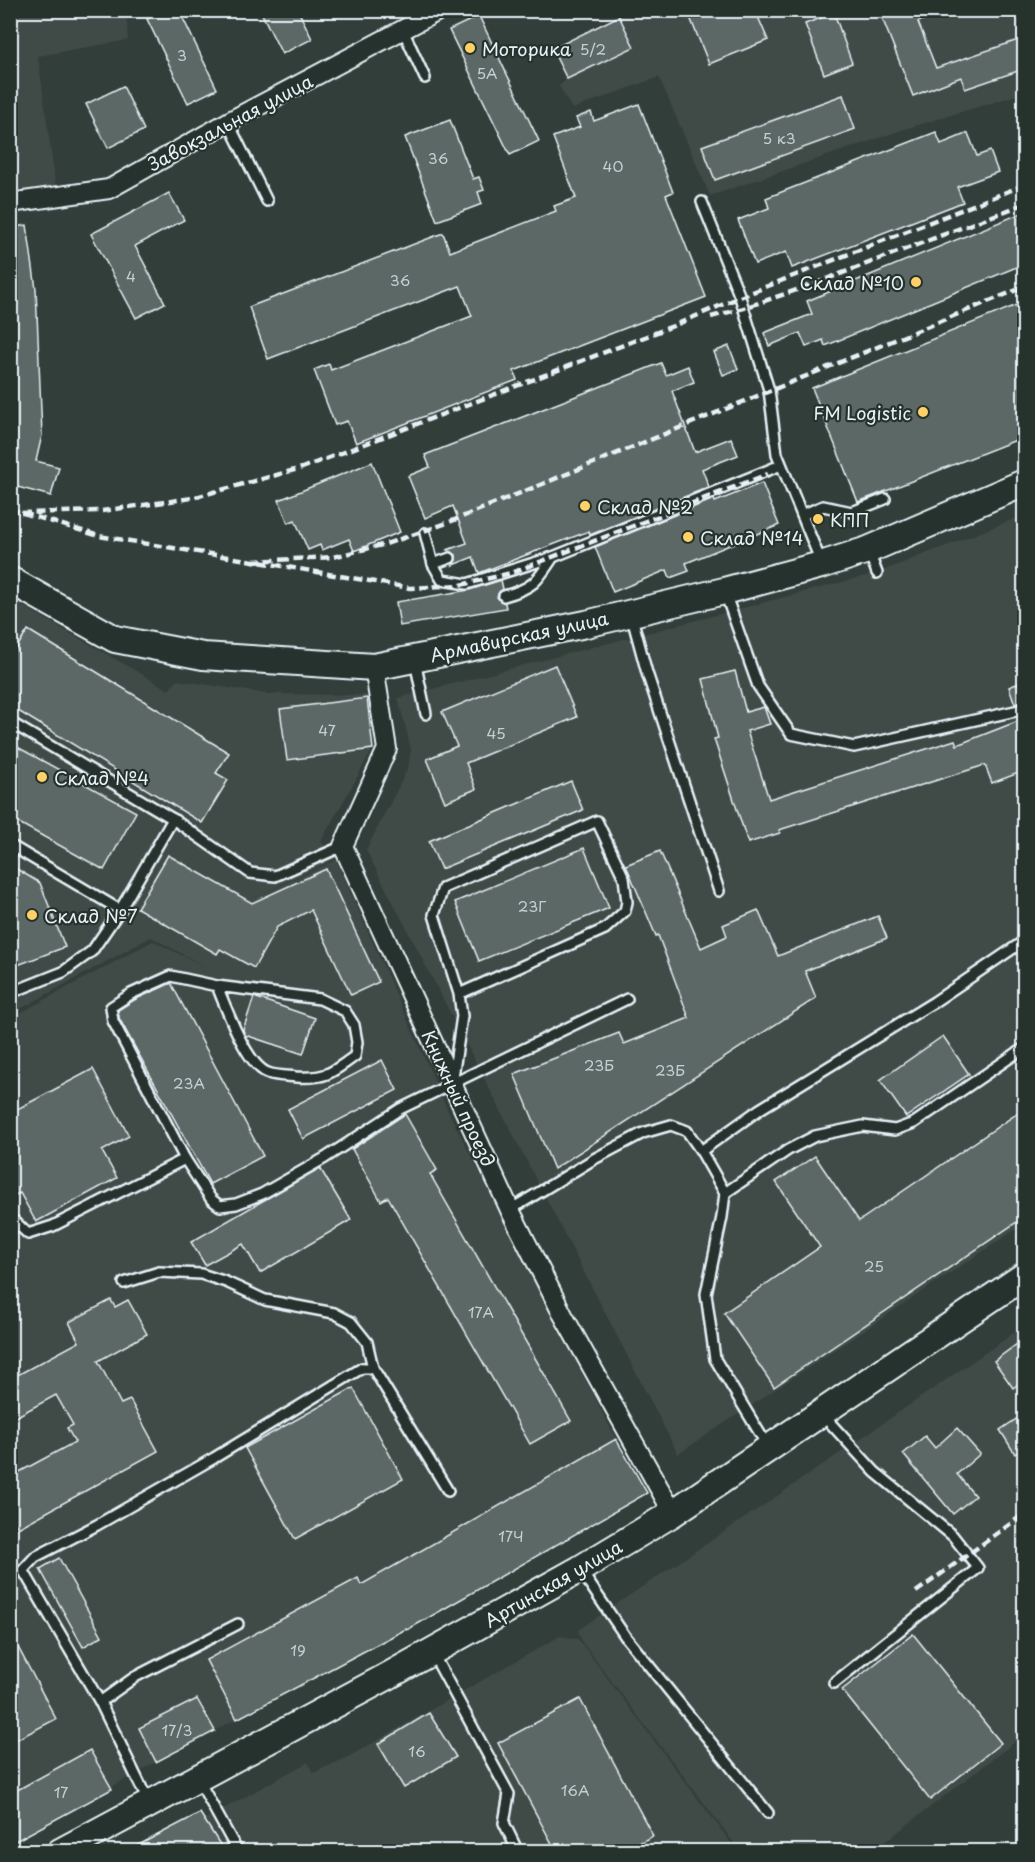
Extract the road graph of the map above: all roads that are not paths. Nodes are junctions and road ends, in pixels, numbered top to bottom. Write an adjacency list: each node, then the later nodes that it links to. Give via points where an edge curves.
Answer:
1 (440, 10): 2 (street, Завокзальная улица)
2 (403, 30): 3 (lane); 4 (street, Завокзальная улица)
3 (425, 78)
4 (228, 122): 5 (lane); 7 (street, Завокзальная улица, via 108,189)
5 (267, 201)
6 (702, 202): 8 (lane, via 740,297 770,390)
7 (10, 203)
8 (781, 465): 11 (lane); 13 (lane)
9 (1024, 483): 16 (street, Армавирская улица, via 873,561)
10 (885, 499): 11 (lane, via 852,512 823,507)
11 (802, 515): 16 (lane)
12 (425, 533): 15 (lane)
13 (553, 557): 15 (lane, via 467,584 442,580); 19 (lane, via 539,578 524,590)
14 (450, 558): 15 (lane)
15 (433, 564)
16 (822, 565): 18 (street, Армавирская улица)
17 (10, 580): 22 (street, Армавирская улица, via 115,639 203,656)
18 (724, 591): 20 (street, Армавирская улица); 23 (lane, via 758,686 791,734 854,747)
19 (504, 596)
20 (630, 612): 21 (street, Армавирская улица); 29 (lane)
21 (414, 659): 22 (street, Армавирская улица); 24 (lane)
22 (374, 667): 28 (street, via 387,749)
23 (1024, 709)
24 (426, 714)
25 (10, 722): 26 (lane)
26 (173, 819): 28 (lane, via 250,873 275,876); 30 (lane)
27 (10, 845): 30 (lane)
28 (343, 846): 37 (street, Книжный проезд)
29 (719, 891)
30 (120, 910): 33 (lane, via 92,951 63,972)
31 (1024, 941): 38 (lane, via 934,1002 760,1108)
32 (218, 986): 32 (lane, via 254,1063 267,1073 315,1078 355,1056 354,1025 345,1011 320,999); 39 (lane, via 171,976 111,1007 113,1021)
33 (10, 993)
34 (459, 994): 34 (lane, via 605,929 626,910 624,878 597,821 443,888 434,915); 37 (lane, via 462,1016)
35 (627, 999): 37 (lane)
36 (1024, 1048): 40 (lane, via 914,1123 895,1130 862,1126 815,1136)
37 (452, 1083): 39 (lane, via 400,1109 262,1194 236,1204 220,1206 210,1199); 41 (street, Книжный проезд)
38 (702, 1151): 40 (lane); 41 (lane, via 687,1131 670,1125 642,1133)
39 (185, 1159): 42 (lane, via 53,1226 28,1234)
40 (725, 1193): 47 (lane, via 706,1294 715,1359)
41 (510, 1210): 49 (street, Книжный проезд, via 563,1315)
42 (10, 1217)
43 (1024, 1276): 46 (street, Артинская улица)
44 (124, 1283): 45 (lane, via 159,1272 201,1274 265,1300 334,1313 351,1322 367,1342)
45 (373, 1368): 48 (lane); 54 (lane, via 362,1368 97,1525 35,1557 23,1570)
46 (822, 1414): 47 (street, Артинская улица); 53 (lane, via 874,1472 953,1536 978,1568)
47 (769, 1449): 49 (street, Артинская улица)
48 (448, 1491)
49 (674, 1513): 50 (street, Артинская улица)
50 (580, 1569): 52 (street, Артинская улица); 57 (lane, via 625,1636)
51 (238, 1624): 54 (lane, via 135,1677)
52 (432, 1652): 55 (street, Артинская улица); 60 (lane, via 508,1794 504,1823)
53 (834, 1683)
54 (100, 1702): 56 (lane)
55 (198, 1779): 56 (street, Артинская улица); 59 (lane)
56 (149, 1804): 58 (street, Артинская улица)
57 (768, 1813)
58 (60, 1851)
59 (238, 1851)
60 (518, 1851)

